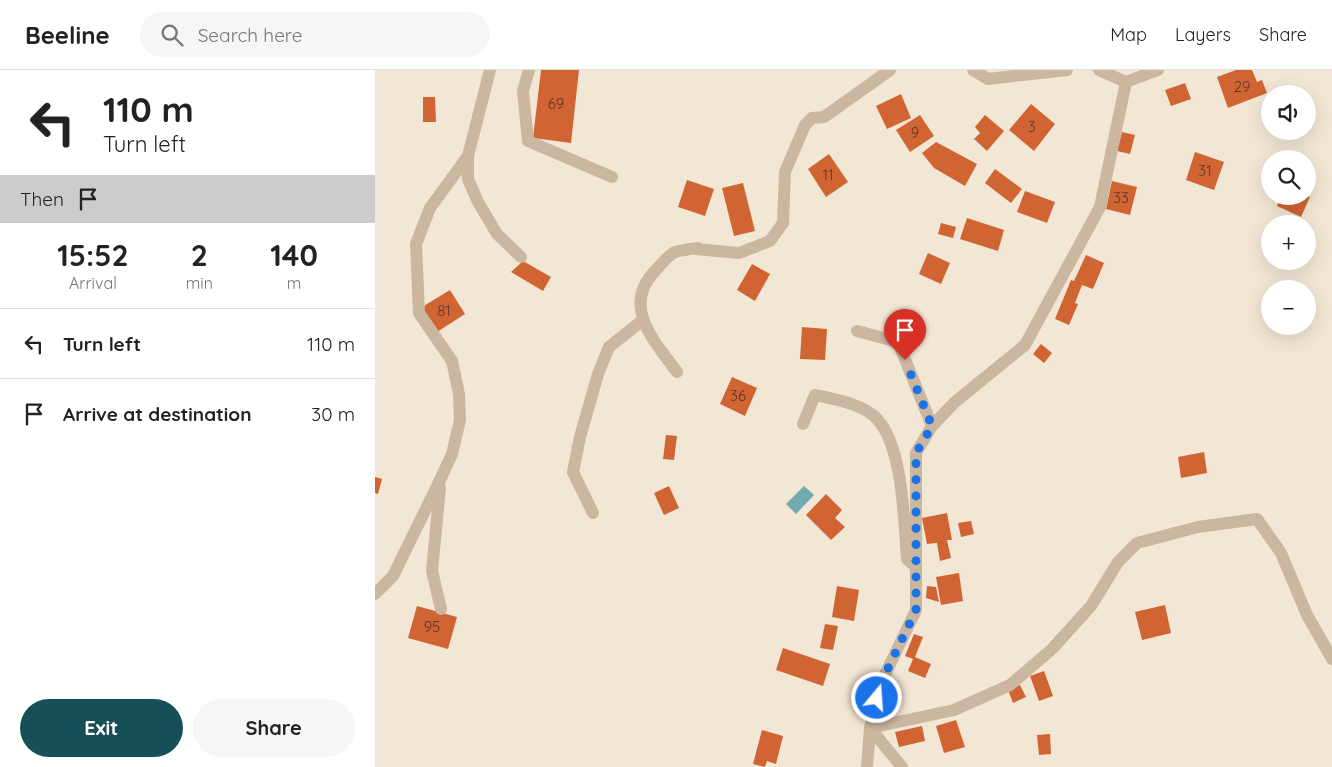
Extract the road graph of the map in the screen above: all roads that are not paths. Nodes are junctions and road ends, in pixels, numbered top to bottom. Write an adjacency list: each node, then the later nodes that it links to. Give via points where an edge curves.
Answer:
1 (490, 70): 9 (street)
2 (529, 70): 10 (street, via 523,90 528,140)
3 (890, 70): 12 (street, via 824,117 812,118 805,125 785,172 783,223 770,242 739,253 697,248 673,253 646,280 640,299)
4 (973, 70): 5 (street, via 988,79)
5 (1067, 70)
6 (1099, 70): 8 (street)
7 (1158, 70): 8 (street)
8 (1126, 82): 16 (street, via 1100,207 1025,345 955,402)
9 (469, 156): 11 (street, via 468,179 478,202 497,234); 17 (street, via 430,208 417,244 419,312 451,361 459,394 460,420 452,454)
10 (612, 176)
11 (521, 257)
12 (643, 320): 14 (street); 18 (street, via 609,348 580,437 573,472)
13 (857, 331): 16 (street, via 898,342)
14 (677, 372)
15 (803, 424): 19 (street, via 815,395 854,404 878,419 894,448 907,558)
16 (932, 426): 19 (street, via 916,453)
17 (441, 478): 20 (street, via 393,576); 21 (street, via 432,571)
18 (593, 513)
19 (916, 567): 23 (street, via 916,610 881,683)
20 (375, 594)
21 (441, 609)
22 (1332, 659): 23 (street, via 1307,615 1281,553 1257,519 1198,527 1137,543 1118,562 1091,606 1051,650 1010,685 954,710)
23 (870, 728): 24 (street); 25 (street)
24 (867, 767)
25 (902, 767)

